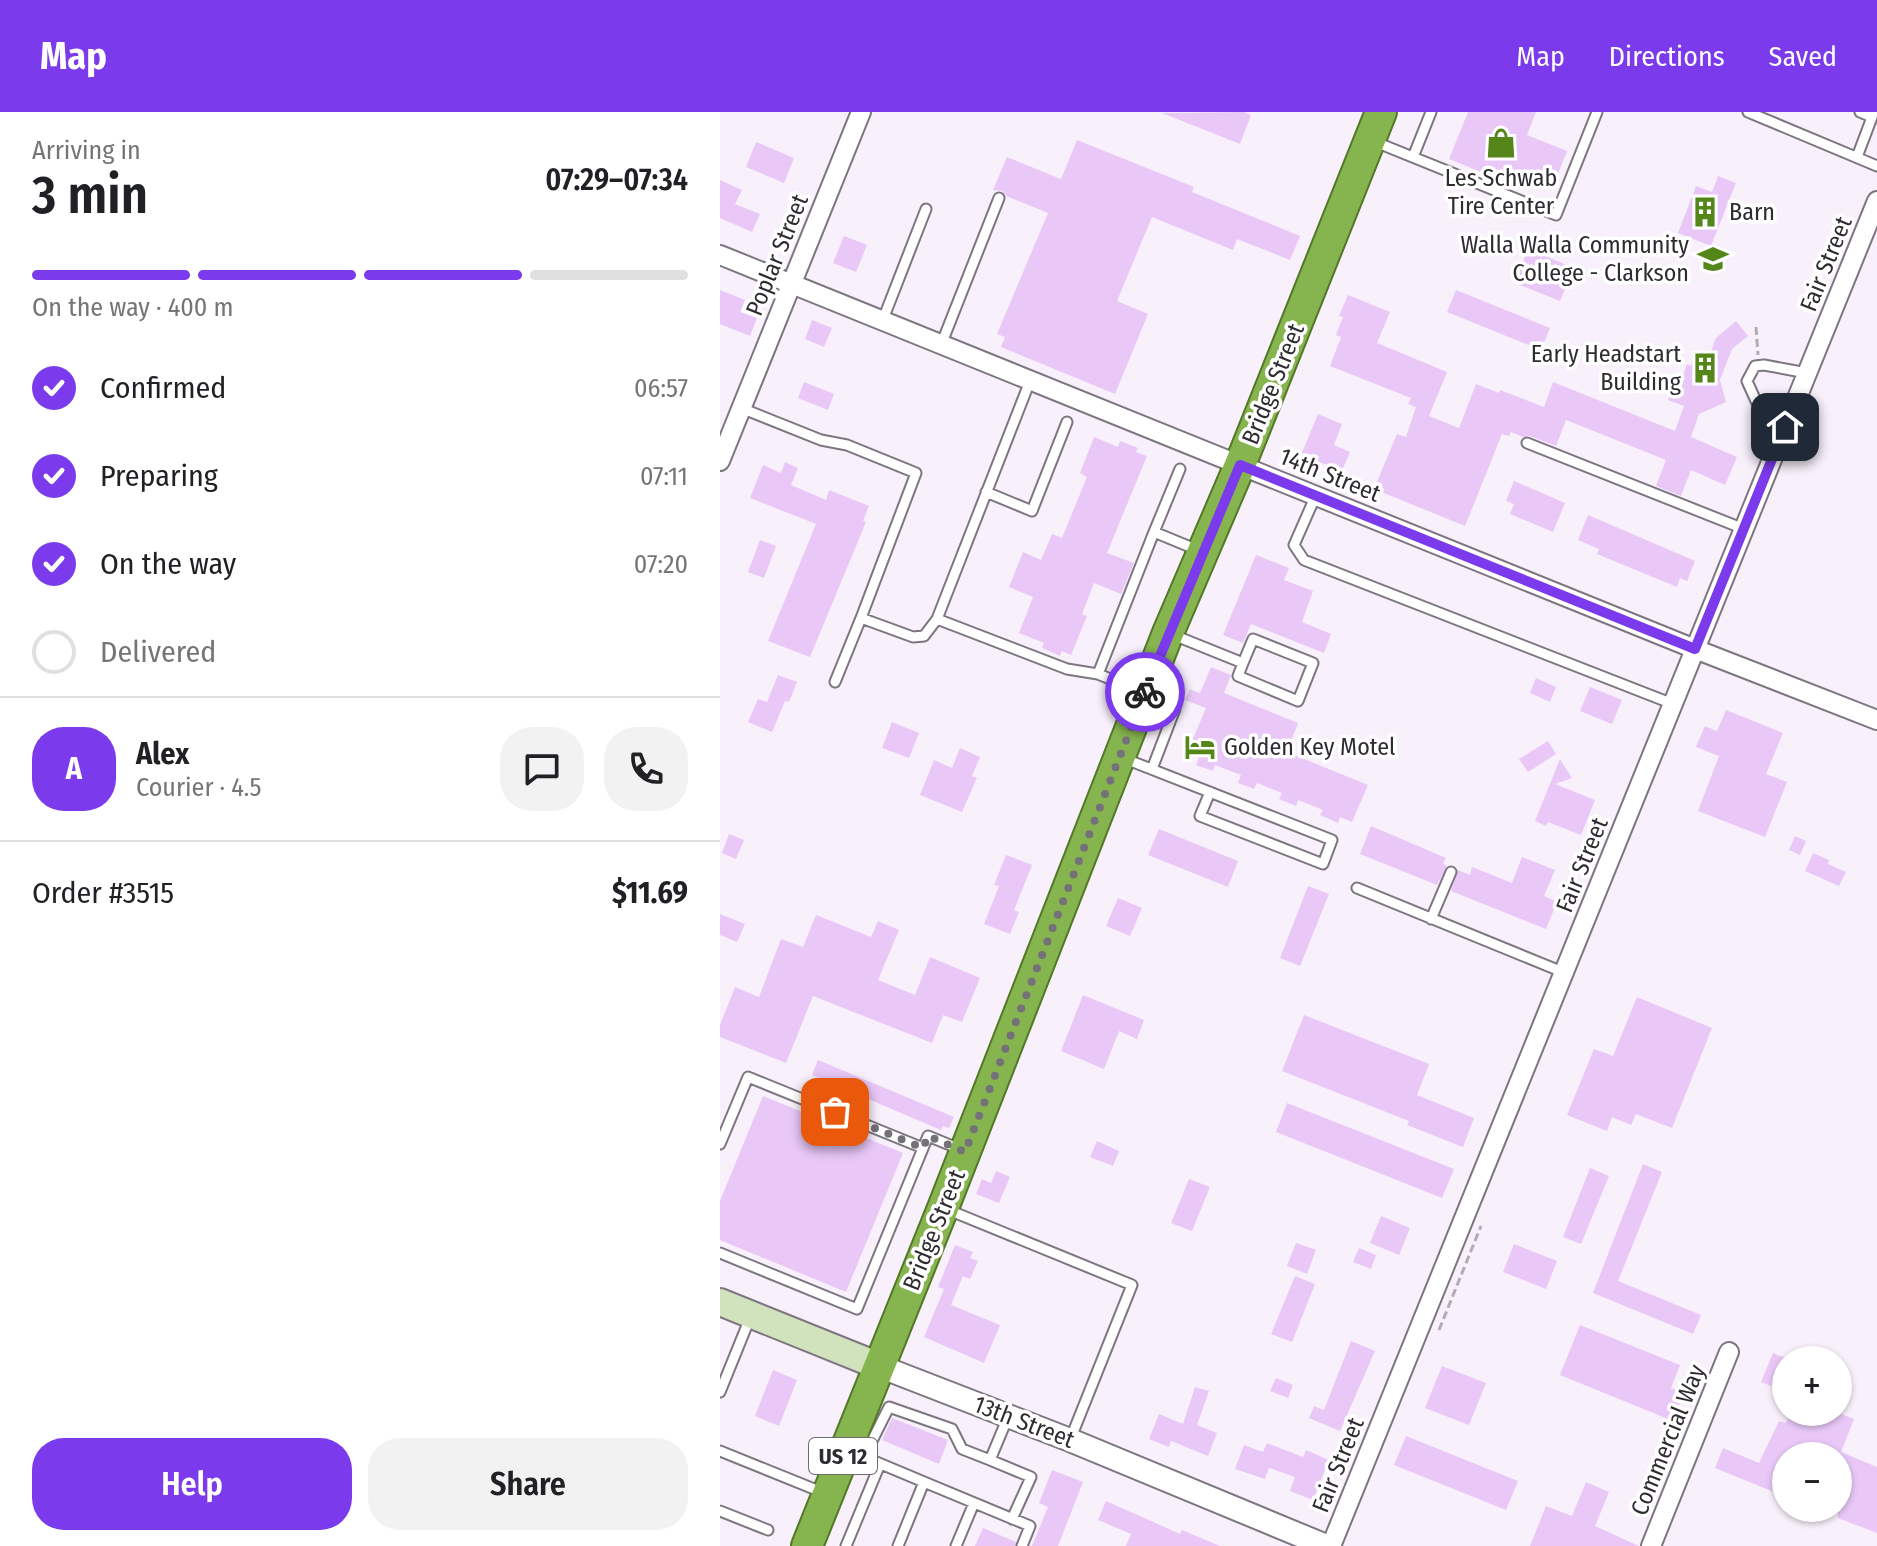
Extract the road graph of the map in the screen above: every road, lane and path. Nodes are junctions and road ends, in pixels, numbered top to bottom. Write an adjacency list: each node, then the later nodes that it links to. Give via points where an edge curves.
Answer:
1 (861, 112): 15 (street, Poplar Street)
2 (1431, 112): 8 (lane)
3 (1597, 112): 8 (lane, via 1556,215)
4 (1748, 112): 9 (lane)
5 (1860, 112): 6 (lane)
6 (1873, 114): 9 (lane)
7 (1375, 126): 8 (lane); 27 (highway, Bridge Street / US 12)
8 (1413, 157)
9 (1857, 157): 10 (lane)
10 (1877, 166)
11 (999, 198): 18 (lane)
12 (1877, 201): 20 (street, Fair Street)
13 (926, 209): 16 (lane)
14 (720, 255): 15 (street, 14th Street)
15 (791, 284): 16 (street, 14th Street); 22 (street, Poplar Street)
16 (882, 322): 18 (street, 14th Street)
17 (1756, 327): 19 (path)
18 (941, 345): 21 (street, 14th Street)
19 (1759, 366): 20 (lane); 24 (lane, via 1747,381 1748,388)
20 (1807, 373): 24 (street, Fair Street)
21 (1030, 381): 27 (street, 14th Street); 29 (lane)
22 (741, 408): 26 (street, Poplar Street); 34 (lane, via 916,473)
23 (1067, 422): 29 (lane, via 1032,511)
24 (1785, 427): 31 (street, Fair Street)
25 (1527, 443): 31 (lane)
26 (720, 461)
27 (1240, 465): 30 (street, 14th Street); 33 (highway, Bridge Street / US 12)
28 (1180, 469): 32 (lane)
29 (986, 492): 35 (lane)
30 (1316, 495): 37 (street, 14th Street); 42 (lane, via 1294,545 1304,560)
31 (1744, 529): 37 (street, Fair Street)
32 (1154, 532): 33 (lane); 39 (lane)
33 (1203, 552): 36 (highway, Bridge Street / US 12)
34 (861, 618): 35 (lane, via 913,637 924,636); 40 (lane)
35 (937, 619): 39 (lane, via 1067,669)
36 (1168, 633): 38 (lane); 41 (highway, Bridge Street / US 12)
37 (1695, 649): 42 (street, Fair Street); 44 (street, 14th Street)
38 (1243, 663): 38 (lane, via 1238,676 1298,701 1313,663 1253,639)
39 (1098, 674): 41 (lane)
40 (835, 682)
41 (1145, 693): 45 (highway, Bridge Street / US 12)
42 (1673, 704): 51 (street, Fair Street)
43 (1175, 709): 46 (lane)
44 (1877, 720)
45 (1120, 757): 46 (lane); 54 (highway, Bridge Street / US 12)
46 (1152, 769): 47 (lane)
47 (1210, 792): 47 (lane, via 1332,840 1323,864 1200,816)
48 (1451, 872): 50 (lane)
49 (1357, 888): 50 (lane)
50 (1431, 919): 51 (lane)
51 (1565, 973): 81 (street, Fair Street)
52 (720, 1144): 53 (lane, via 748,1077)
53 (923, 1148): 54 (lane, via 928,1136); 57 (lane, via 857,1309)
54 (965, 1152): 55 (highway, Bridge Street / US 12)
55 (943, 1208): 62 (highway, Bridge Street / US 12); 65 (lane, via 1132,1285)
56 (1481, 1225): 60 (path)
57 (720, 1253)
58 (720, 1302): 59 (main road, 13th Street)
59 (752, 1315): 62 (main road, 13th Street); 63 (lane)
60 (1439, 1330)
61 (1729, 1352): 82 (street, Commercial Way)
62 (879, 1366): 64 (street, 13th Street); 67 (highway, Bridge Street / US 12)
63 (720, 1392)
64 (1009, 1416): 65 (street, 13th Street); 68 (lane)
65 (1070, 1440): 81 (street, 13th Street)
66 (720, 1451): 71 (lane)
67 (855, 1453): 68 (lane, via 889,1407 952,1429 962,1449); 69 (lane); 71 (highway, Bridge Street / US 12)
68 (990, 1460): 74 (lane, via 1031,1477)
69 (880, 1464): 70 (lane); 77 (lane)
70 (924, 1482): 72 (lane); 78 (lane)
71 (827, 1494): 76 (highway, Bridge Street / US 12)
72 (974, 1503): 74 (lane); 79 (lane)
73 (720, 1511): 75 (lane)
74 (1012, 1519): 80 (lane, via 1030,1526)
75 (768, 1530)
76 (807, 1546)
77 (846, 1546)
78 (898, 1546)
79 (956, 1546)
80 (1022, 1546)
81 (1329, 1546)
82 (1651, 1546)

